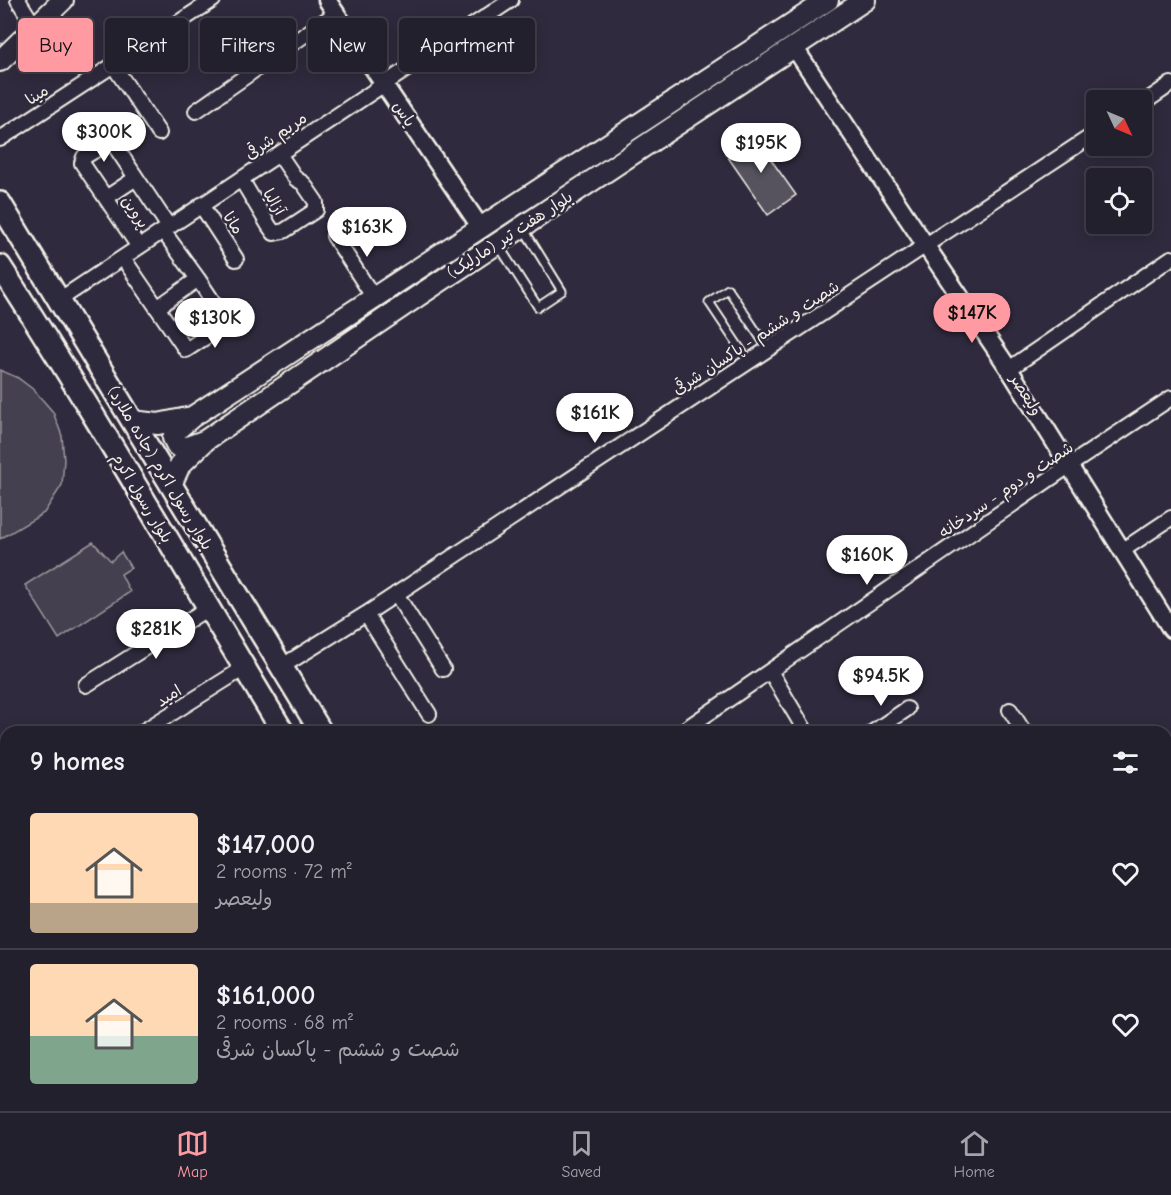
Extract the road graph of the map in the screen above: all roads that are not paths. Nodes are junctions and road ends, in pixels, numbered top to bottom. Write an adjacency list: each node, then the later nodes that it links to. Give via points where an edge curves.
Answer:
1 (18, 0): 8 (street)
2 (63, 0): 9 (main road)
3 (213, 0): 10 (street, مینا)
4 (512, 0): 16 (street, مریم شرقی)
5 (828, 0): 30 (main road, بلوار هفت تیر (مارلیک))
6 (865, 0): 12 (main road, بلوار هفت تیر (مارلیک))
7 (332, 7): 16 (street, یاس); 19 (street)
8 (29, 18)
9 (44, 18)
10 (185, 18)
11 (18, 44): 13 (main road)
12 (794, 46): 29 (main road, بلوار هفت تیر (مارلیک)); 34 (street, ولیعصر)
13 (0, 61)
14 (105, 70): 21 (street, مینا)
15 (118, 72): 20 (street)
16 (384, 84): 23 (street, مریم شرقی); 30 (street, یاس)
17 (1171, 84): 18 (street)
18 (1152, 97)
19 (196, 111)
20 (159, 133)
21 (0, 139)
22 (1086, 140): 34 (street, شصت و ششم - پاکسان شرقی)
23 (279, 154): 25 (street, مریم شرقی); 25 (street, آزالیا, via 316,202 316,210 284,231 274,232)
24 (136, 178): 26 (street); 26 (street, پروین, via 111,142 84,157 82,163); 31 (street, پروین)
25 (241, 179): 28 (street, مریم شرقی)
26 (106, 198): 35 (street, پروین)
27 (0, 204): 42 (main road, بلوار رسول اکرم (جاده ملارد))
28 (201, 206): 31 (street, مریم شرقی); 38 (street, مانا)
29 (524, 226): 33 (main road, بلوار هفت تیر (مارلیک)); 33 (lane, via 562,291 538,307)
30 (481, 228): 41 (main road, بلوار هفت تیر (مارلیک))
31 (166, 229): 35 (street, مریم شرقی); 40 (street, پروین)
32 (334, 236): 41 (street)
33 (497, 244): 50 (main road, بلوار هفت تیر (مارلیک))
34 (926, 246): 44 (street, شصت و ششم - پاکسان شرقی); 46 (street, ولیعصر)
35 (139, 247): 36 (street, مریم شرقی)
36 (123, 258): 42 (street, مریم شرقی); 43 (street)
37 (1171, 258): 46 (street)
38 (236, 259)
39 (0, 266): 56 (main road, بلوار رسول اکرم)
40 (198, 279): 43 (street); 43 (street, پروین, via 227,323 186,350)
41 (374, 298): 48 (main road, بلوار هفت تیر (مارلیک))
42 (59, 300): 49 (main road, بلوار رسول اکرم (جاده ملارد))
43 (157, 308)
44 (768, 349): 45 (street, شصت و ششم - پاکسان شرقی); 45 (lane, via 728,290 709,302)
45 (749, 362): 55 (street, شصت و ششم - پاکسان شرقی)
46 (1010, 369): 51 (street, ولیعصر)
47 (1171, 398): 51 (street, شصت و دوم - سردخانه)
48 (192, 417): 49 (main road, بلوار هفت تیر (مارلیک), via 158,424); 50 (main road, via 173,438 177,446 185,448)
49 (132, 421): 52 (main road, بلوار رسول اکرم (جاده ملارد))
50 (206, 440): 52 (main road, بلوار هفت تیر (مارلیک), via 180,465)
51 (1070, 465): 54 (street, ولیعصر); 62 (street, شصت و دوم - سردخانه)
52 (171, 485): 59 (main road, بلوار رسول اکرم (جاده ملارد))
53 (1171, 518): 54 (street)
54 (1123, 550): 58 (street, ولیعصر)
55 (396, 594): 57 (street, شصت و ششم - پاکسان شرقی); 61 (street)
56 (208, 608): 60 (main road, بلوار رسول اکرم); 63 (street)
57 (366, 614): 59 (street, شصت و ششم - پاکسان شرقی); 66 (street)
58 (1171, 628)
59 (281, 667): 69 (main road, بلوار رسول اکرم (جاده ملارد))
60 (244, 668): 67 (street, امید); 68 (main road, بلوار رسول اکرم)
61 (443, 669)
62 (770, 671): 70 (street, شصت و دوم - سردخانه); 71 (street)
63 (86, 685)
64 (907, 709): 72 (street)
65 (1010, 710): 73 (street)
66 (429, 714)
67 (152, 726)
68 (279, 726)
69 (317, 726)
70 (690, 726)
71 (802, 726)
72 (882, 726)
73 (1020, 726)

